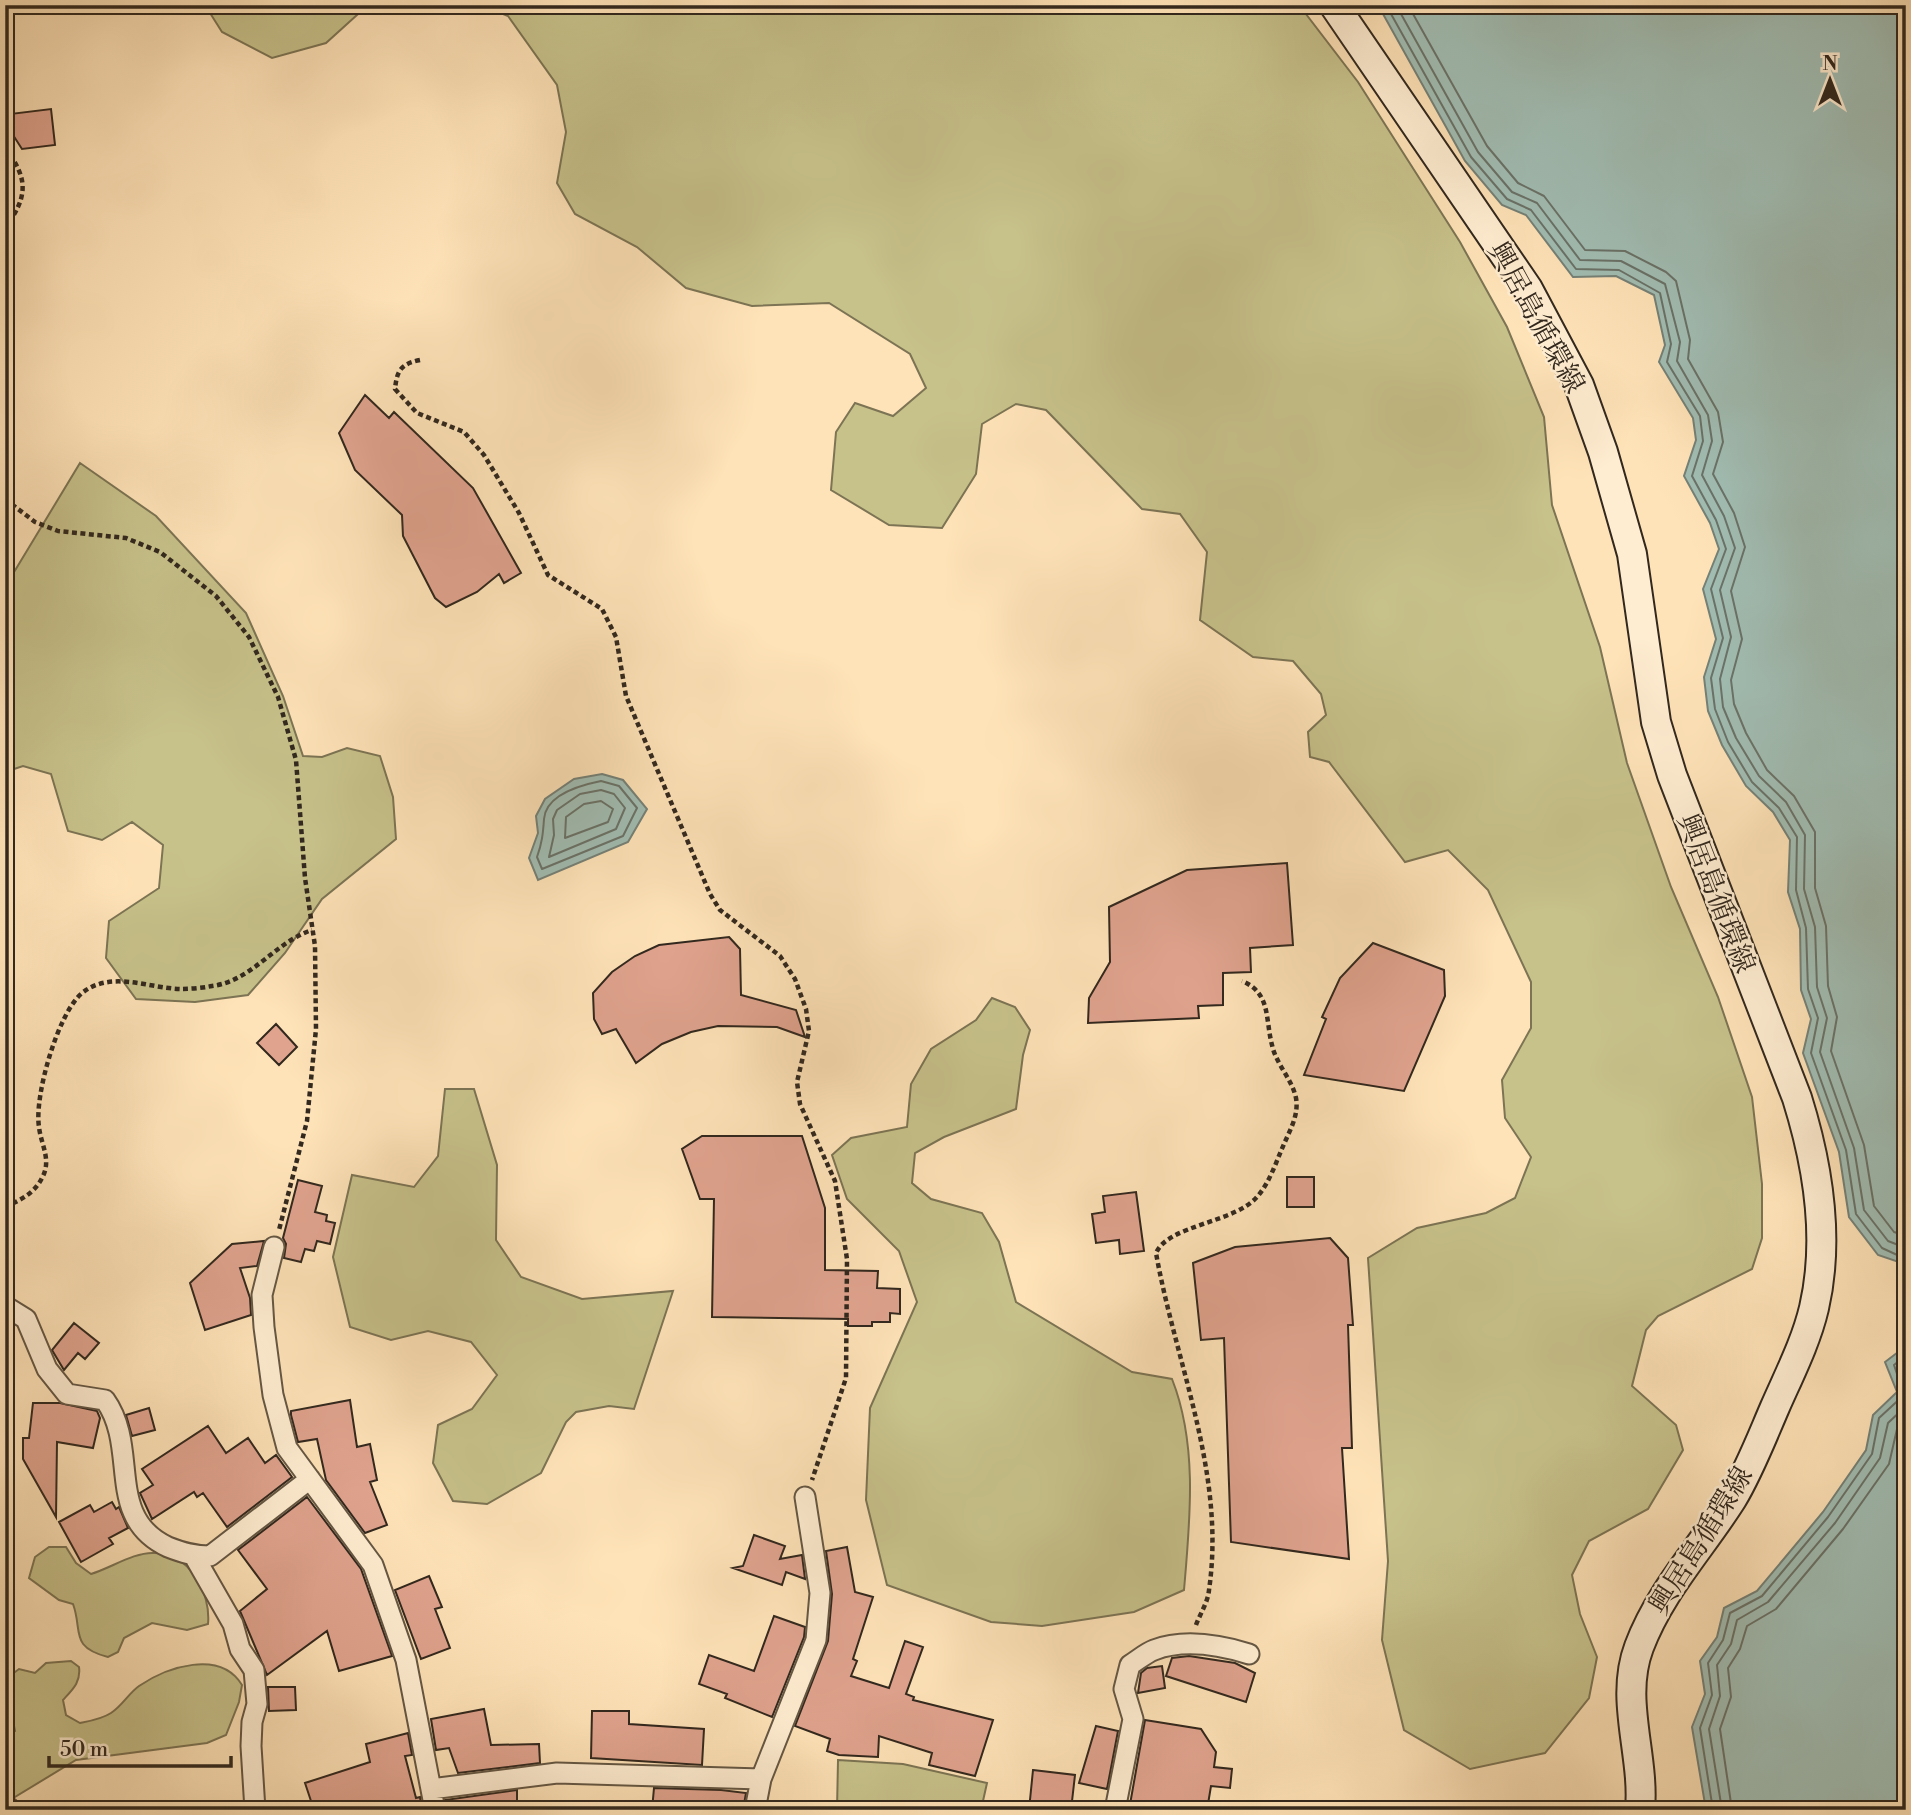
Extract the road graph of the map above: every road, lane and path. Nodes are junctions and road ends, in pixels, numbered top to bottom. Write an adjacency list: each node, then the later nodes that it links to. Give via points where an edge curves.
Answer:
1 (1334, 5): 22 (main road, 興居島循環線, via 1528,289 1579,385 1604,452 1632,554 1656,722 1672,775 1812,1146 1821,1223 1814,1308 1733,1497 1656,1607 1631,1675)
2 (5, 148): 3 (path, via 18,165 25,190)
3 (5, 228)
4 (420, 360): 12 (path, via 404,364 397,374 396,389 417,413 464,432 484,455 519,513 548,575 602,609 616,637 626,696 710,894 730,919 780,956 806,1009 809,1031 797,1082 800,1104 835,1181 847,1259 846,1378)
5 (5, 499): 6 (path, via 35,522 58,531 126,538 160,552 216,596 249,637 278,697 296,760)
6 (312, 930): 8 (path, via 294,936 241,977 215,986 181,989 118,981 83,993 69,1007 59,1029 39,1105 39,1127 47,1152 43,1177 29,1196); 9 (path, via 316,1029 307,1121)
7 (1242, 981): 14 (path, via 1256,987 1263,998 1272,1046 1296,1098 1296,1115 1269,1180 1256,1198 1234,1213 1167,1239 1156,1253 1200,1427 1211,1510 1209,1592)
8 (5, 1207)
9 (274, 1247): 11 (street, via 262,1295 273,1395 287,1448)
10 (5, 1306): 13 (street, via 26,1319 47,1369 67,1394 105,1401 114,1413 124,1449 125,1491 146,1534)
11 (310, 1479): 13 (street, via 210,1556); 17 (street, via 373,1565 406,1660)
12 (805, 1497): 16 (street, via 820,1592 817,1640)
13 (194, 1556): 18 (street, via 254,1670 257,1704 251,1746)
14 (1187, 1645): 15 (street, via 1213,1645); 21 (street, via 1155,1650 1130,1665 1124,1689 1133,1719)
15 (1249, 1654)
16 (761, 1779): 17 (street, via 557,1773); 20 (street)
17 (431, 1789): 19 (street)
18 (255, 1810)
19 (435, 1810)
20 (755, 1810)
21 (1115, 1810)
22 (1640, 1810)

